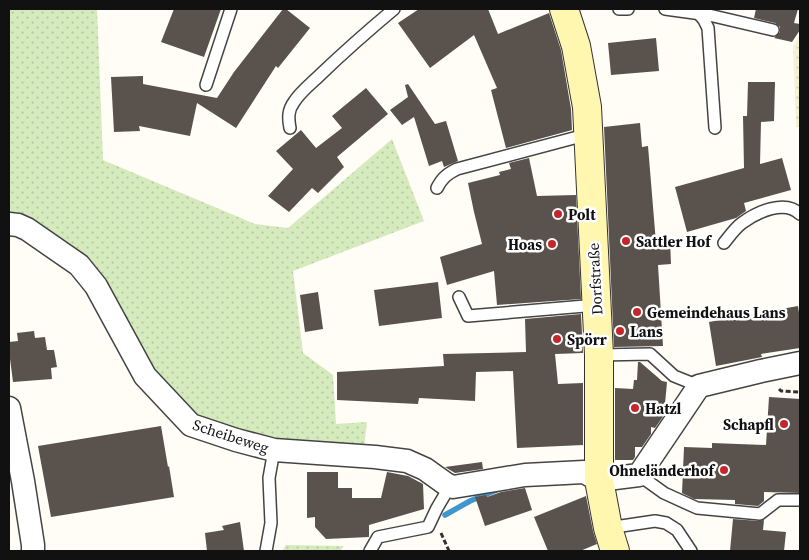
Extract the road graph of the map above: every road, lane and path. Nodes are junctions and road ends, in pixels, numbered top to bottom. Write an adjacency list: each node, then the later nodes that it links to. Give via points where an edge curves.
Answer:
1 (231, 9): 9 (lane)
2 (394, 9): 10 (lane, via 361,36 294,102 289,110)
3 (565, 9): 12 (main road, Dorfstraße, via 576,46)
4 (619, 9): 5 (lane)
5 (628, 9)
6 (665, 9): 7 (lane)
7 (699, 14): 8 (lane); 11 (lane, via 708,28)
8 (773, 30)
9 (206, 85)
10 (290, 128)
11 (715, 128)
12 (589, 134): 13 (lane, via 457,169 448,174); 18 (main road, Dorfstraße)
13 (437, 188)
14 (800, 214): 16 (lane, via 791,208 772,208 741,223)
15 (9, 224): 23 (street, Scheibeweg, via 28,229 79,265 96,286 145,376 191,425)
16 (724, 243)
17 (459, 297): 18 (lane, via 468,316)
18 (596, 305): 19 (main road, Dorfstraße)
19 (598, 355): 21 (lane, via 650,354 674,376); 25 (main road, Dorfstraße)
20 (800, 362): 21 (street)
21 (699, 386): 24 (street)
22 (9, 408): 29 (street)
23 (274, 450): 26 (street, Scheibeweg, via 407,461); 30 (lane, via 269,478 271,522)
24 (639, 475): 25 (street); 27 (lane, via 664,493 696,508 760,514 778,500)
25 (600, 480): 26 (street, via 584,472 519,475); 28 (main road, Dorfstraße)
26 (450, 486): 31 (lane, via 428,527 378,538)
27 (800, 500)
28 (611, 539): 32 (lane, via 660,521 677,530)
29 (33, 551)
30 (266, 551)
31 (370, 551)
32 (690, 551)

